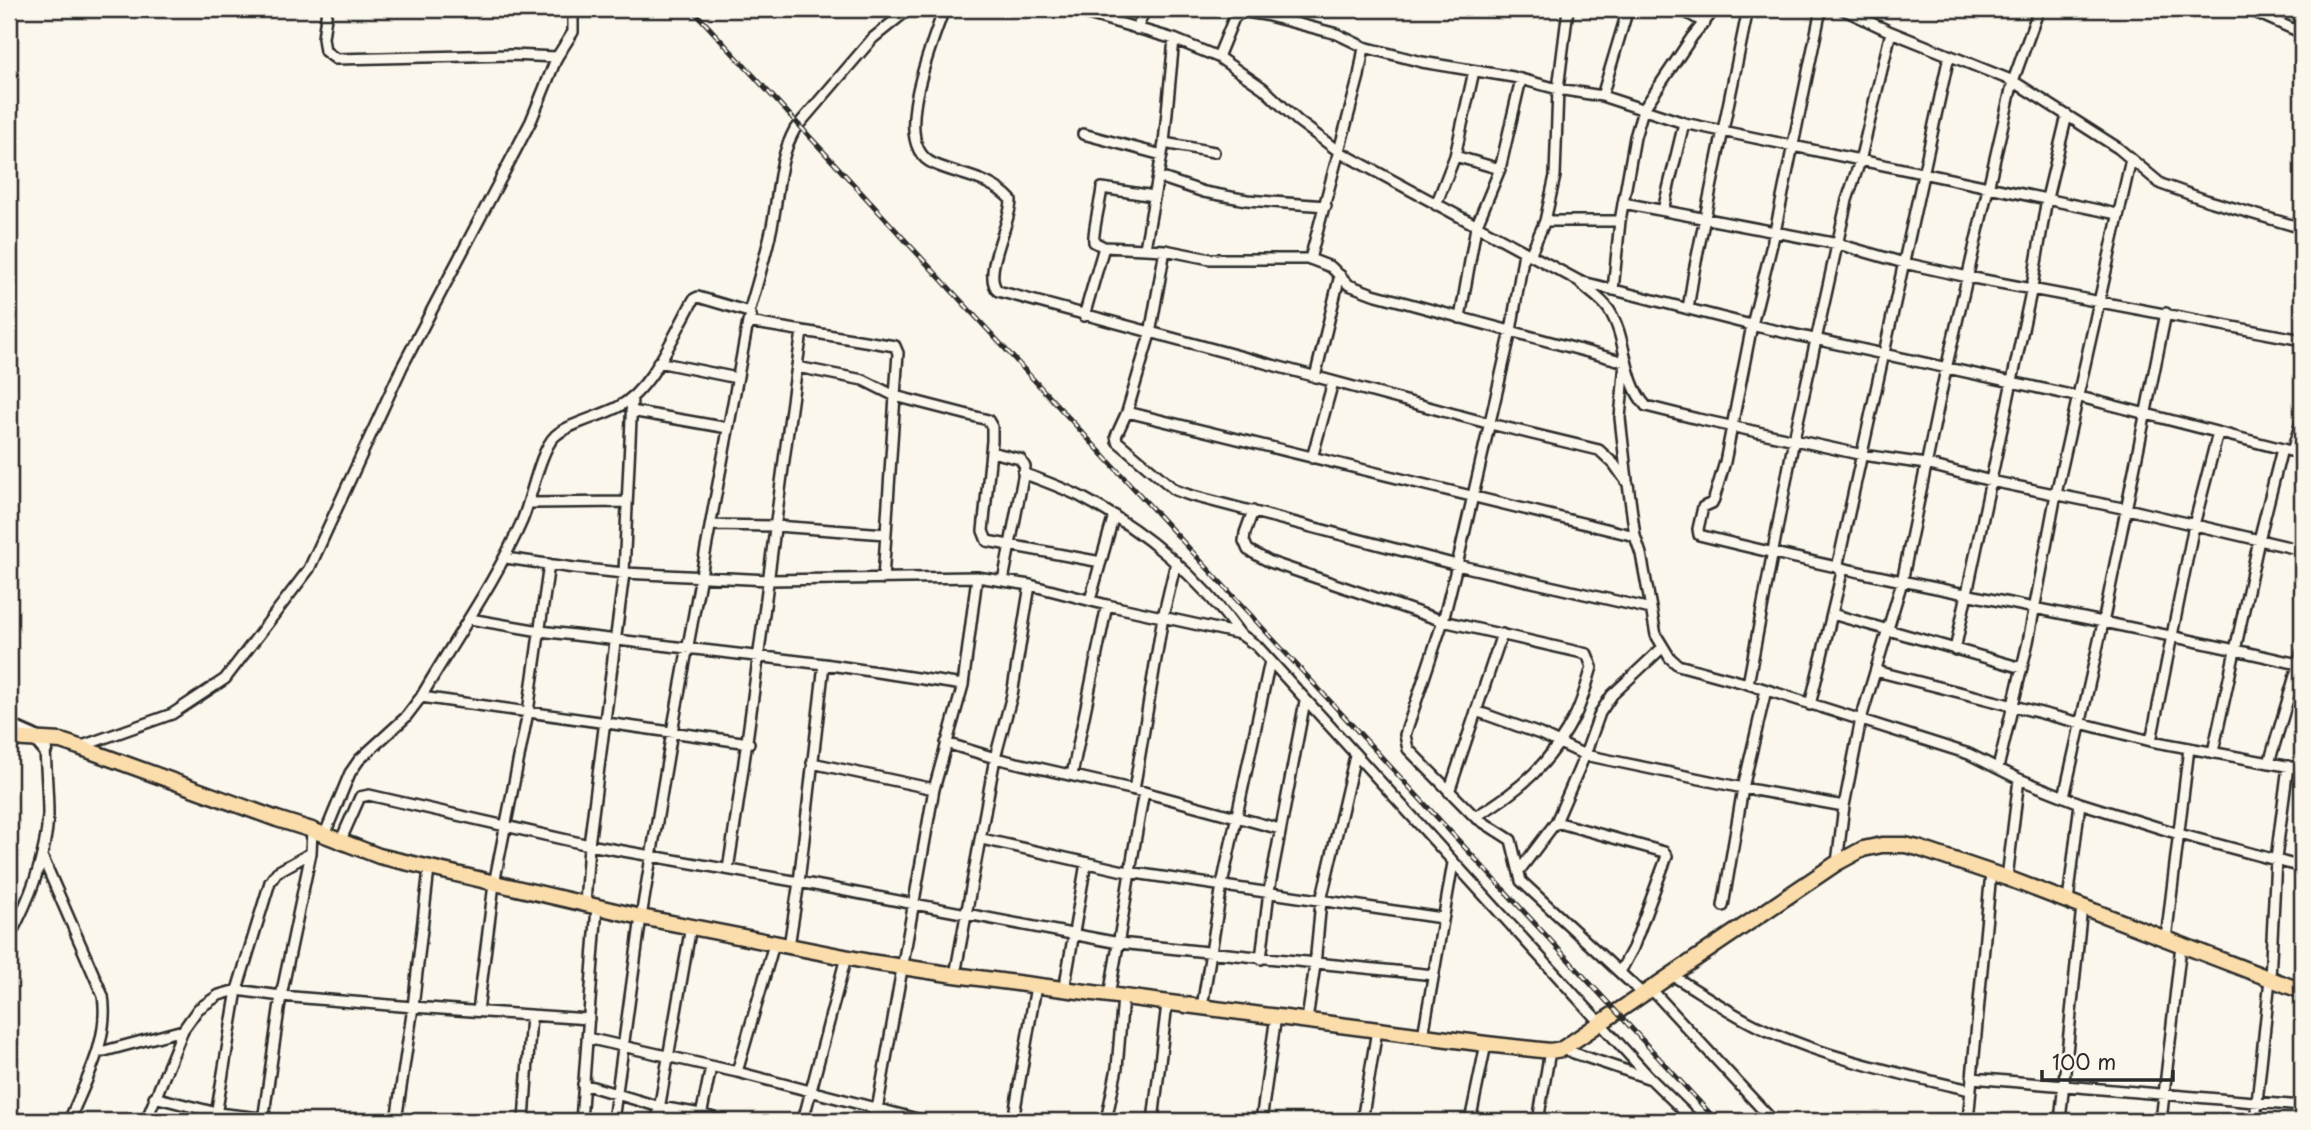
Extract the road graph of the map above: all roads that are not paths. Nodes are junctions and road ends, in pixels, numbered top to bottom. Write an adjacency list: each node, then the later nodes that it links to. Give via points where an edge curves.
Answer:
1 (327, 9): 23 (street, via 325,51 336,59)
2 (573, 9): 23 (street, via 573,32)
3 (909, 9): 76 (street, via 873,38 794,129 781,164 772,230)
4 (944, 9): 75 (street, via 915,98 914,140 932,164 981,178 1011,200 993,267 994,288)
5 (1071, 9): 17 (street)
6 (1145, 9): 17 (street)
7 (1568, 9): 28 (street)
8 (1628, 9): 29 (street)
9 (1680, 9): 16 (street)
10 (1715, 9): 16 (street)
11 (1748, 9): 33 (street)
12 (1821, 9): 36 (street)
13 (1842, 9): 18 (street)
14 (2039, 9): 27 (street)
15 (2248, 9): 19 (street)
16 (1705, 23): 30 (street)
17 (1137, 29): 20 (street)
18 (1891, 32): 22 (street); 42 (street)
19 (2302, 33)
20 (1174, 38): 24 (street); 35 (street)
21 (1364, 47): 24 (street, via 1337,34 1246,12 1234,18); 25 (street); 37 (street)
22 (1949, 56): 27 (street); 44 (street)
23 (557, 57): 191 (street, via 531,121 402,367 309,569 225,679 172,713)
24 (1218, 57): 37 (street)
25 (1474, 71): 26 (street); 40 (street)
26 (1521, 79): 28 (street); 43 (street)
27 (2014, 81): 31 (street); 46 (street)
28 (1558, 89): 29 (street); 55 (street, via 1555,176)
29 (1602, 96): 30 (street)
30 (1643, 110): 32 (street); 49 (street)
31 (2067, 115): 41 (street); 48 (street)
32 (1684, 123): 33 (street); 52 (street)
33 (1723, 132): 36 (street); 54 (street)
34 (1083, 134): 39 (street)
35 (1164, 142): 38 (street); 39 (street)
36 (1792, 146): 42 (street); 59 (street)
37 (1339, 151): 50 (street); 51 (street)
38 (1214, 152)
39 (1162, 156): 45 (street)
40 (1455, 156): 43 (street); 50 (street)
41 (2130, 159): 53 (street); 58 (street, via 2161,184)
42 (1860, 161): 44 (street); 60 (street)
43 (1500, 169): 57 (street)
44 (1923, 173): 46 (street); 66 (street)
45 (1159, 177): 47 (street); 51 (street, via 1226,196)
46 (1990, 187): 48 (street); 68 (street)
47 (1154, 196): 61 (street, via 1102,188 1093,240); 62 (street)
48 (2047, 198): 53 (street); 70 (street)
49 (1623, 203): 52 (street); 56 (street)
50 (1436, 205): 57 (street)
51 (1326, 206): 65 (street)
52 (1663, 210): 54 (street)
53 (2117, 214): 72 (street)
54 (1706, 219): 59 (street); 73 (street)
55 (1545, 221): 56 (street); 64 (street)
56 (1619, 221): 71 (street)
57 (1476, 227): 64 (street); 77 (street)
58 (2302, 228)
59 (1775, 232): 60 (street); 78 (street)
60 (1838, 244): 66 (street); 82 (street)
61 (1104, 247): 62 (street); 75 (street)
62 (1145, 248): 63 (street)
63 (1165, 250): 65 (street, via 1219,259); 81 (street)
64 (1527, 254): 69 (street); 79 (street)
65 (1310, 259): 67 (street)
66 (1904, 263): 68 (street); 84 (street)
67 (1340, 275): 77 (street, via 1349,285 1373,294); 89 (street)
68 (1968, 277): 70 (street); 88 (street)
69 (1578, 281): 71 (street); 85 (street, via 1608,308)
70 (2032, 287): 72 (street); 92 (street)
71 (1613, 290): 73 (street)
72 (2098, 300): 74 (street); 94 (street)
73 (1688, 309): 78 (street)
74 (2165, 313): 83 (street); 98 (street)
75 (1084, 316): 81 (street)
76 (748, 317): 80 (street); 86 (street, via 694,299); 90 (street)
77 (1460, 318): 79 (street)
78 (1752, 325): 82 (street); 101 (street)
79 (1511, 331): 85 (street); 100 (street)
80 (802, 332): 87 (street); 93 (street, via 895,346)
81 (1150, 334): 89 (street); 97 (street)
82 (1817, 340): 84 (street); 104 (street)
83 (2302, 340)
84 (1883, 355): 88 (street); 108 (street)
85 (1625, 359): 101 (street, via 1646,405); 113 (street, via 1620,418)
86 (658, 362): 90 (street); 95 (street)
87 (797, 367): 93 (street, via 863,380); 123 (street)
88 (1946, 369): 92 (street); 110 (street)
89 (1315, 377): 91 (street)
90 (737, 378): 102 (street)
91 (1333, 382): 100 (street); 109 (street)
92 (2012, 383): 94 (street); 112 (street)
93 (895, 396): 106 (street, via 988,420); 124 (street)
94 (2078, 396): 98 (street); 114 (street)
95 (632, 397): 96 (street); 117 (street, via 555,436 544,455)
96 (631, 411): 102 (street); 116 (street)
97 (1128, 412): 109 (street); 119 (street, via 1116,441 1175,490)
98 (2147, 414): 103 (street); 118 (street)
99 (2302, 419): 107 (street)
100 (1491, 424): 113 (street, via 1599,450); 115 (street)
101 (1731, 426): 104 (street); 129 (street, via 1714,499 1703,507 1699,535)
102 (729, 428): 121 (street)
103 (2218, 433): 105 (street); 122 (street)
104 (1794, 439): 108 (street); 129 (street)
105 (2282, 449): 107 (street); 126 (street)
106 (991, 452): 111 (street, via 1020,459); 127 (street, via 984,536 987,541)
107 (2297, 452)
108 (1863, 455): 110 (street); 135 (street)
109 (1312, 458): 115 (street)
110 (1927, 464): 112 (street); 142 (street)
111 (1023, 473): 120 (street); 127 (street)
112 (1991, 481): 114 (street); 144 (street)
113 (1628, 484): 125 (street)
114 (2056, 494): 118 (street); 147 (street)
115 (1473, 498): 125 (street); 134 (street)
116 (626, 502): 117 (street); 136 (street)
117 (530, 503): 130 (street)
118 (2127, 509): 122 (street); 153 (street)
119 (1253, 511): 134 (street); 152 (street, via 1245,533 1248,550)
120 (1114, 515): 131 (street); 132 (street)
121 (711, 524): 123 (street); 137 (street)
122 (2193, 525): 126 (street); 158 (street)
123 (776, 526): 124 (street); 140 (street)
124 (886, 534): 139 (street)
125 (1635, 536): 148 (street)
126 (2259, 540): 128 (street); 162 (street)
127 (1011, 545): 131 (street); 141 (street)
128 (2302, 550)
129 (1771, 553): 135 (street); 171 (street)
130 (506, 558): 133 (street); 151 (street)
131 (1101, 562): 145 (street)
132 (1176, 562): 150 (street); 156 (street)
133 (549, 564): 136 (street); 155 (street)
134 (1457, 565): 148 (street); 152 (street)
135 (1840, 568): 142 (street); 149 (street)
136 (624, 573): 137 (street); 159 (street)
137 (702, 576): 140 (street); 161 (street)
138 (977, 577): 139 (street); 141 (street); 172 (street)
139 (883, 579): 140 (street)
140 (769, 580): 165 (street)
141 (1003, 581): 143 (street)
142 (1902, 582): 144 (street); 154 (street)
143 (1030, 584): 145 (street); 197 (street, via 1012,695)
144 (1968, 595): 147 (street); 163 (street)
145 (1090, 600): 146 (street)
146 (1107, 605): 150 (street); 203 (street)
147 (2035, 608): 153 (street); 169 (street)
148 (1651, 609): 160 (street)
149 (1832, 614): 154 (street); 176 (street)
150 (1163, 617): 156 (street); 207 (street)
151 (470, 619): 155 (street); 174 (street)
152 (1443, 621): 157 (street); 208 (street, via 1405,735 1408,749)
153 (2104, 623): 158 (street); 182 (street)
154 (1889, 630): 163 (street); 170 (street)
155 (540, 631): 159 (street); 179 (street)
156 (1240, 634): 166 (street)
157 (1502, 634): 178 (street); 189 (street, via 1587,654 1591,661 1576,713)
158 (2173, 635): 162 (street); 186 (street)
159 (616, 640): 161 (street); 181 (street)
160 (1662, 648): 171 (street, via 1678,664); 195 (street, via 1612,695 1600,713)
161 (689, 649): 165 (street); 184 (street)
162 (2236, 649): 168 (street); 194 (street)
163 (1955, 650): 169 (street)
164 (2302, 652): 168 (street)
165 (760, 658): 167 (street); 187 (street)
166 (1270, 661): 175 (street); 213 (street)
167 (824, 664): 172 (street); 198 (street)
168 (2301, 665): 199 (street)
169 (2022, 668): 177 (street)
170 (1875, 671): 177 (street); 180 (street)
171 (1748, 684): 173 (street)
172 (964, 685): 188 (street)
173 (1766, 690): 176 (street); 205 (street)
174 (421, 697): 179 (street); 217 (street, via 405,719 359,760)
175 (1305, 701): 196 (street); 216 (street)
176 (1810, 705): 180 (street)
177 (2011, 707): 182 (street); 201 (street)
178 (1476, 711): 189 (street); 208 (street)
179 (528, 712): 181 (street); 215 (street)
180 (1861, 719): 201 (street); 211 (street)
181 (606, 722): 184 (street); 221 (street)
182 (2081, 725): 186 (street); 209 (street)
183 (9, 726): 190 (main road)
184 (672, 732): 187 (street); 224 (street)
185 (9, 738): 190 (main road)
186 (2151, 741): 193 (street)
187 (748, 743): 231 (street)
188 (946, 743): 197 (street); 206 (street)
189 (1557, 744): 195 (street); 212 (street, via 1528,782)
190 (43, 745): 191 (main road, via 61,741); 192 (main road); 223 (street, via 48,814)
191 (79, 747): 217 (main road)
192 (9, 748)
193 (2189, 748): 194 (street); 218 (street)
194 (2213, 752): 199 (street)
195 (1585, 755): 205 (street); 214 (street)
196 (1355, 756): 227 (street); 240 (street)
197 (995, 758): 203 (street); 219 (street)
198 (812, 763): 206 (street); 236 (street)
199 (2269, 763): 200 (street)
200 (2288, 766): 202 (street); 225 (street)
201 (1998, 768): 204 (street)
202 (2302, 769)
203 (1072, 775): 207 (street)
204 (2019, 779): 209 (street); 235 (street)
205 (1743, 788): 211 (street); 244 (street)
206 (934, 789): 241 (street)
207 (1139, 791): 213 (street); 232 (street)
208 (1449, 792): 212 (street)
209 (2064, 797): 210 (street)
210 (2080, 803): 218 (street); 242 (street)
211 (1844, 806): 228 (street)
212 (1475, 817): 233 (street, via 1511,840)
213 (1237, 818): 216 (street); 238 (street)
214 (1556, 822): 233 (street); 261 (street, via 1667,856)
215 (506, 827): 220 (street, via 364,795); 221 (street); 237 (street)
216 (1280, 828): 239 (street)
217 (318, 833): 220 (main road); 222 (street)
218 (2179, 834): 225 (street); 251 (street)
219 (982, 839): 226 (street); 245 (street)
220 (340, 842): 230 (main road)
221 (589, 845): 224 (street); 243 (street)
222 (312, 853): 267 (street, via 277,872 270,882); 271 (street)
223 (42, 856): 250 (street); 289 (street, via 103,996 105,1024)
224 (653, 857): 231 (street); 246 (street)
225 (2276, 859): 229 (street); 265 (street)
226 (1086, 863): 232 (street); 249 (street)
227 (1454, 863): 247 (street); 281 (street)
228 (1837, 863): 234 (main road, via 1863,849 1893,844); 264 (main road)
229 (2302, 867)
230 (429, 869): 237 (main road); 274 (street)
231 (728, 869): 236 (street)
232 (1128, 872): 238 (street); 253 (street)
233 (1520, 872): 261 (street, via 1521,881)
234 (1991, 872): 235 (main road); 293 (street)
235 (2007, 878): 242 (main road)
236 (799, 882): 241 (street); 255 (street)
237 (494, 884): 243 (main road); 276 (street)
238 (1222, 885): 239 (street); 256 (street)
239 (1269, 891): 240 (street); 258 (street)
240 (1321, 901): 247 (street); 259 (street)
241 (912, 904): 245 (street); 260 (street)
242 (2075, 904): 251 (main road); 296 (street)
243 (591, 906): 246 (main road); 279 (street)
244 (1723, 906)
245 (968, 915): 249 (street); 262 (street)
246 (641, 917): 248 (main road); 287 (street)
247 (1442, 918): 263 (street)
248 (691, 926): 252 (main road); 290 (street)
249 (1074, 935): 253 (street); 268 (street)
250 (9, 938)
251 (2166, 939): 254 (main road)
252 (774, 943): 255 (main road); 292 (street)
253 (1119, 943): 256 (street); 272 (street)
254 (2181, 945): 265 (main road); 299 (street)
255 (789, 946): 257 (main road)
256 (1212, 954): 258 (street); 275 (street)
257 (846, 957): 260 (main road); 298 (street)
258 (1261, 959): 259 (street)
259 (1315, 965): 263 (street); 280 (street)
260 (901, 967): 262 (main road); 305 (street)
261 (1620, 972): 270 (street)
262 (955, 975): 266 (main road)
263 (1434, 975): 284 (street)
264 (1673, 975): 270 (main road); 297 (street, via 1754,1025 1832,1056)
265 (2270, 979): 269 (main road); 302 (street)
266 (1036, 986): 268 (main road); 321 (street)
267 (237, 989): 271 (street); 282 (street, via 198,1009); 306 (street)
268 (1064, 990): 272 (main road)
269 (2302, 991)
270 (1648, 992): 281 (main road); 329 (street)
271 (281, 996): 274 (street); 308 (street)
272 (1116, 996): 273 (main road); 322 (street, via 1118,1068)
273 (1167, 1003): 275 (main road); 323 (street)
274 (413, 1007): 276 (street); 312 (street)
275 (1202, 1007): 278 (main road)
276 (478, 1012): 277 (street)
277 (531, 1015): 279 (street); 313 (street)
278 (1276, 1016): 280 (main road); 324 (street)
279 (589, 1019): 285 (street)
280 (1307, 1020): 283 (main road)
281 (1602, 1024): 288 (main road); 294 (street)
282 (183, 1030): 289 (street); 301 (street)
283 (1377, 1030): 284 (main road); 325 (street)
284 (1423, 1036): 286 (main road)
285 (587, 1038): 287 (street); 295 (street)
286 (1486, 1044): 288 (main road); 326 (street)
287 (624, 1048): 290 (street); 300 (street)
288 (1556, 1050): 294 (street); 327 (street)
289 (97, 1053): 309 (street)
290 (669, 1058): 291 (street); 304 (street)
291 (711, 1067): 292 (street); 307 (street)
292 (737, 1072): 298 (street)
293 (1972, 1078): 296 (street); 297 (street)
294 (1653, 1080): 328 (street)
295 (583, 1084): 300 (street); 314 (street)
296 (2063, 1088): 299 (street); 331 (street)
297 (1970, 1090): 330 (street)
298 (810, 1092): 305 (street); 318 (street)
299 (2165, 1094): 302 (street); 332 (street)
300 (617, 1095): 304 (street); 315 (street)
301 (154, 1097): 306 (street); 310 (street)
302 (2257, 1102): 303 (street); 333 (street)
303 (2302, 1106)
304 (660, 1107): 307 (street); 316 (street)
305 (878, 1109): 319 (street); 320 (street)
306 (216, 1117): 308 (street)
307 (700, 1117): 317 (street)
308 (263, 1120): 311 (street)
309 (69, 1121)
310 (146, 1121)
311 (288, 1121)
312 (396, 1121)
313 (524, 1121)
314 (582, 1121)
315 (613, 1121)
316 (657, 1121)
317 (723, 1121)
318 (803, 1121)
319 (875, 1121)
320 (925, 1121)
321 (1013, 1121)
322 (1106, 1121)
323 (1153, 1121)
324 (1261, 1121)
325 (1362, 1121)
326 (1471, 1121)
327 (1538, 1121)
328 (1694, 1121)
329 (1773, 1121)
330 (1968, 1121)
331 (2060, 1121)
332 (2161, 1121)
333 (2255, 1121)

